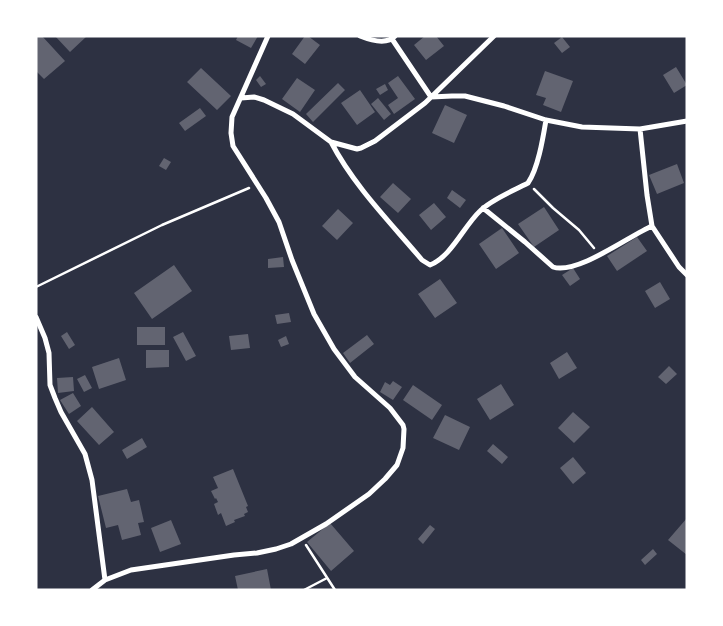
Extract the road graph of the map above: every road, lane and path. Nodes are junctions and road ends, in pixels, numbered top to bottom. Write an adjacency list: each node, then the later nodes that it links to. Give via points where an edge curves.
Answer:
1 (268, 36): 5 (street)
2 (360, 36): 4 (street, via 379,41)
3 (494, 36): 6 (street)
4 (394, 38): 6 (street)
5 (241, 98): 10 (street, via 264,100 293,114); 12 (street, via 232,117 231,133 234,146)
6 (431, 98): 7 (street, via 464,96); 10 (street, via 361,148)
7 (546, 120): 9 (street, via 582,126); 11 (street)
8 (687, 121): 9 (street)
9 (640, 129): 14 (street)
10 (331, 142): 13 (street, via 365,193 426,264 440,259)
11 (528, 183): 13 (street); 15 (path, via 579,230)
12 (258, 185): 17 (path, via 162,225); 19 (street, via 279,222 314,314 334,349 355,377 390,408 404,429 403,448 385,479 369,494)
13 (483, 208): 15 (street, via 553,267 558,269 579,264)
14 (652, 226): 15 (street); 16 (street)
15 (600, 255)
16 (687, 275)
17 (36, 287)
18 (36, 317): 21 (street, via 49,353 50,386 85,454 92,480)
19 (301, 538): 20 (path); 21 (street, via 276,549 131,570)
20 (328, 578): 23 (path); 24 (path)
21 (104, 580): 22 (street)
22 (92, 590)
23 (304, 590)
24 (336, 590)

